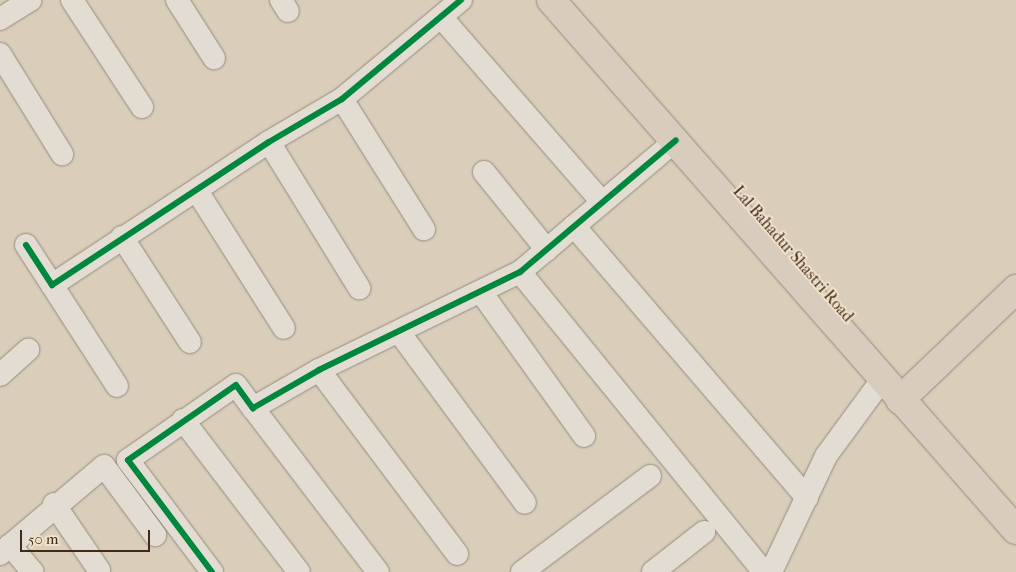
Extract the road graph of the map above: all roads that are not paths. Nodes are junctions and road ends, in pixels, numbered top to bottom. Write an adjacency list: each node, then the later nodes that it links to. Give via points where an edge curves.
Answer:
1 (30, 0): 8 (street)
2 (72, 0): 12 (street)
3 (177, 0): 10 (street)
4 (461, 0): 7 (street)
5 (551, 0): 13 (main road)
6 (571, 0): 36 (main road, Lal Bahadur Shastri Road)
7 (442, 18): 11 (street); 18 (street)
8 (0, 19)
9 (0, 54): 15 (street)
10 (214, 58)
11 (342, 99): 14 (street); 20 (street)
12 (142, 106)
13 (676, 140): 18 (street); 36 (main road)
14 (269, 142): 17 (street); 26 (street)
15 (62, 154)
16 (484, 172): 23 (street)
17 (197, 191): 21 (street); 29 (street)
18 (602, 202): 19 (street)
19 (574, 226): 23 (street); 41 (street)
20 (424, 229)
21 (122, 237): 25 (street); 31 (street)
22 (26, 245): 25 (street)
23 (547, 250): 24 (street)
24 (520, 272): 28 (street); 57 (street)
25 (52, 285): 35 (street)
26 (359, 288)
27 (1016, 289): 36 (main road)
28 (480, 292): 30 (street); 39 (street)
29 (284, 328)
30 (399, 332): 33 (street); 42 (street)
31 (190, 342)
32 (28, 350): 34 (street)
33 (319, 370): 37 (street); 49 (street)
34 (0, 374)
35 (117, 386)
36 (897, 390): 41 (street, via 826,456); 44 (main road, Lal Bahadur Shastri Road); 45 (main road)
37 (252, 408): 38 (street, via 236,385); 55 (street)
38 (183, 420): 53 (street, via 128,460); 54 (street)
39 (584, 436)
40 (650, 476): 51 (street)
41 (807, 498): 58 (street)
42 (525, 503)
43 (54, 504): 47 (street, via 104,466); 48 (street); 50 (street)
44 (1016, 507)
45 (1016, 530)
46 (704, 532): 56 (street)
47 (155, 535)
48 (5, 549): 52 (street)
49 (458, 554)
50 (100, 570)
51 (527, 570)
52 (33, 572)
53 (212, 572)
54 (299, 572)
55 (378, 572)
56 (653, 572)
57 (764, 572)
58 (771, 572)

